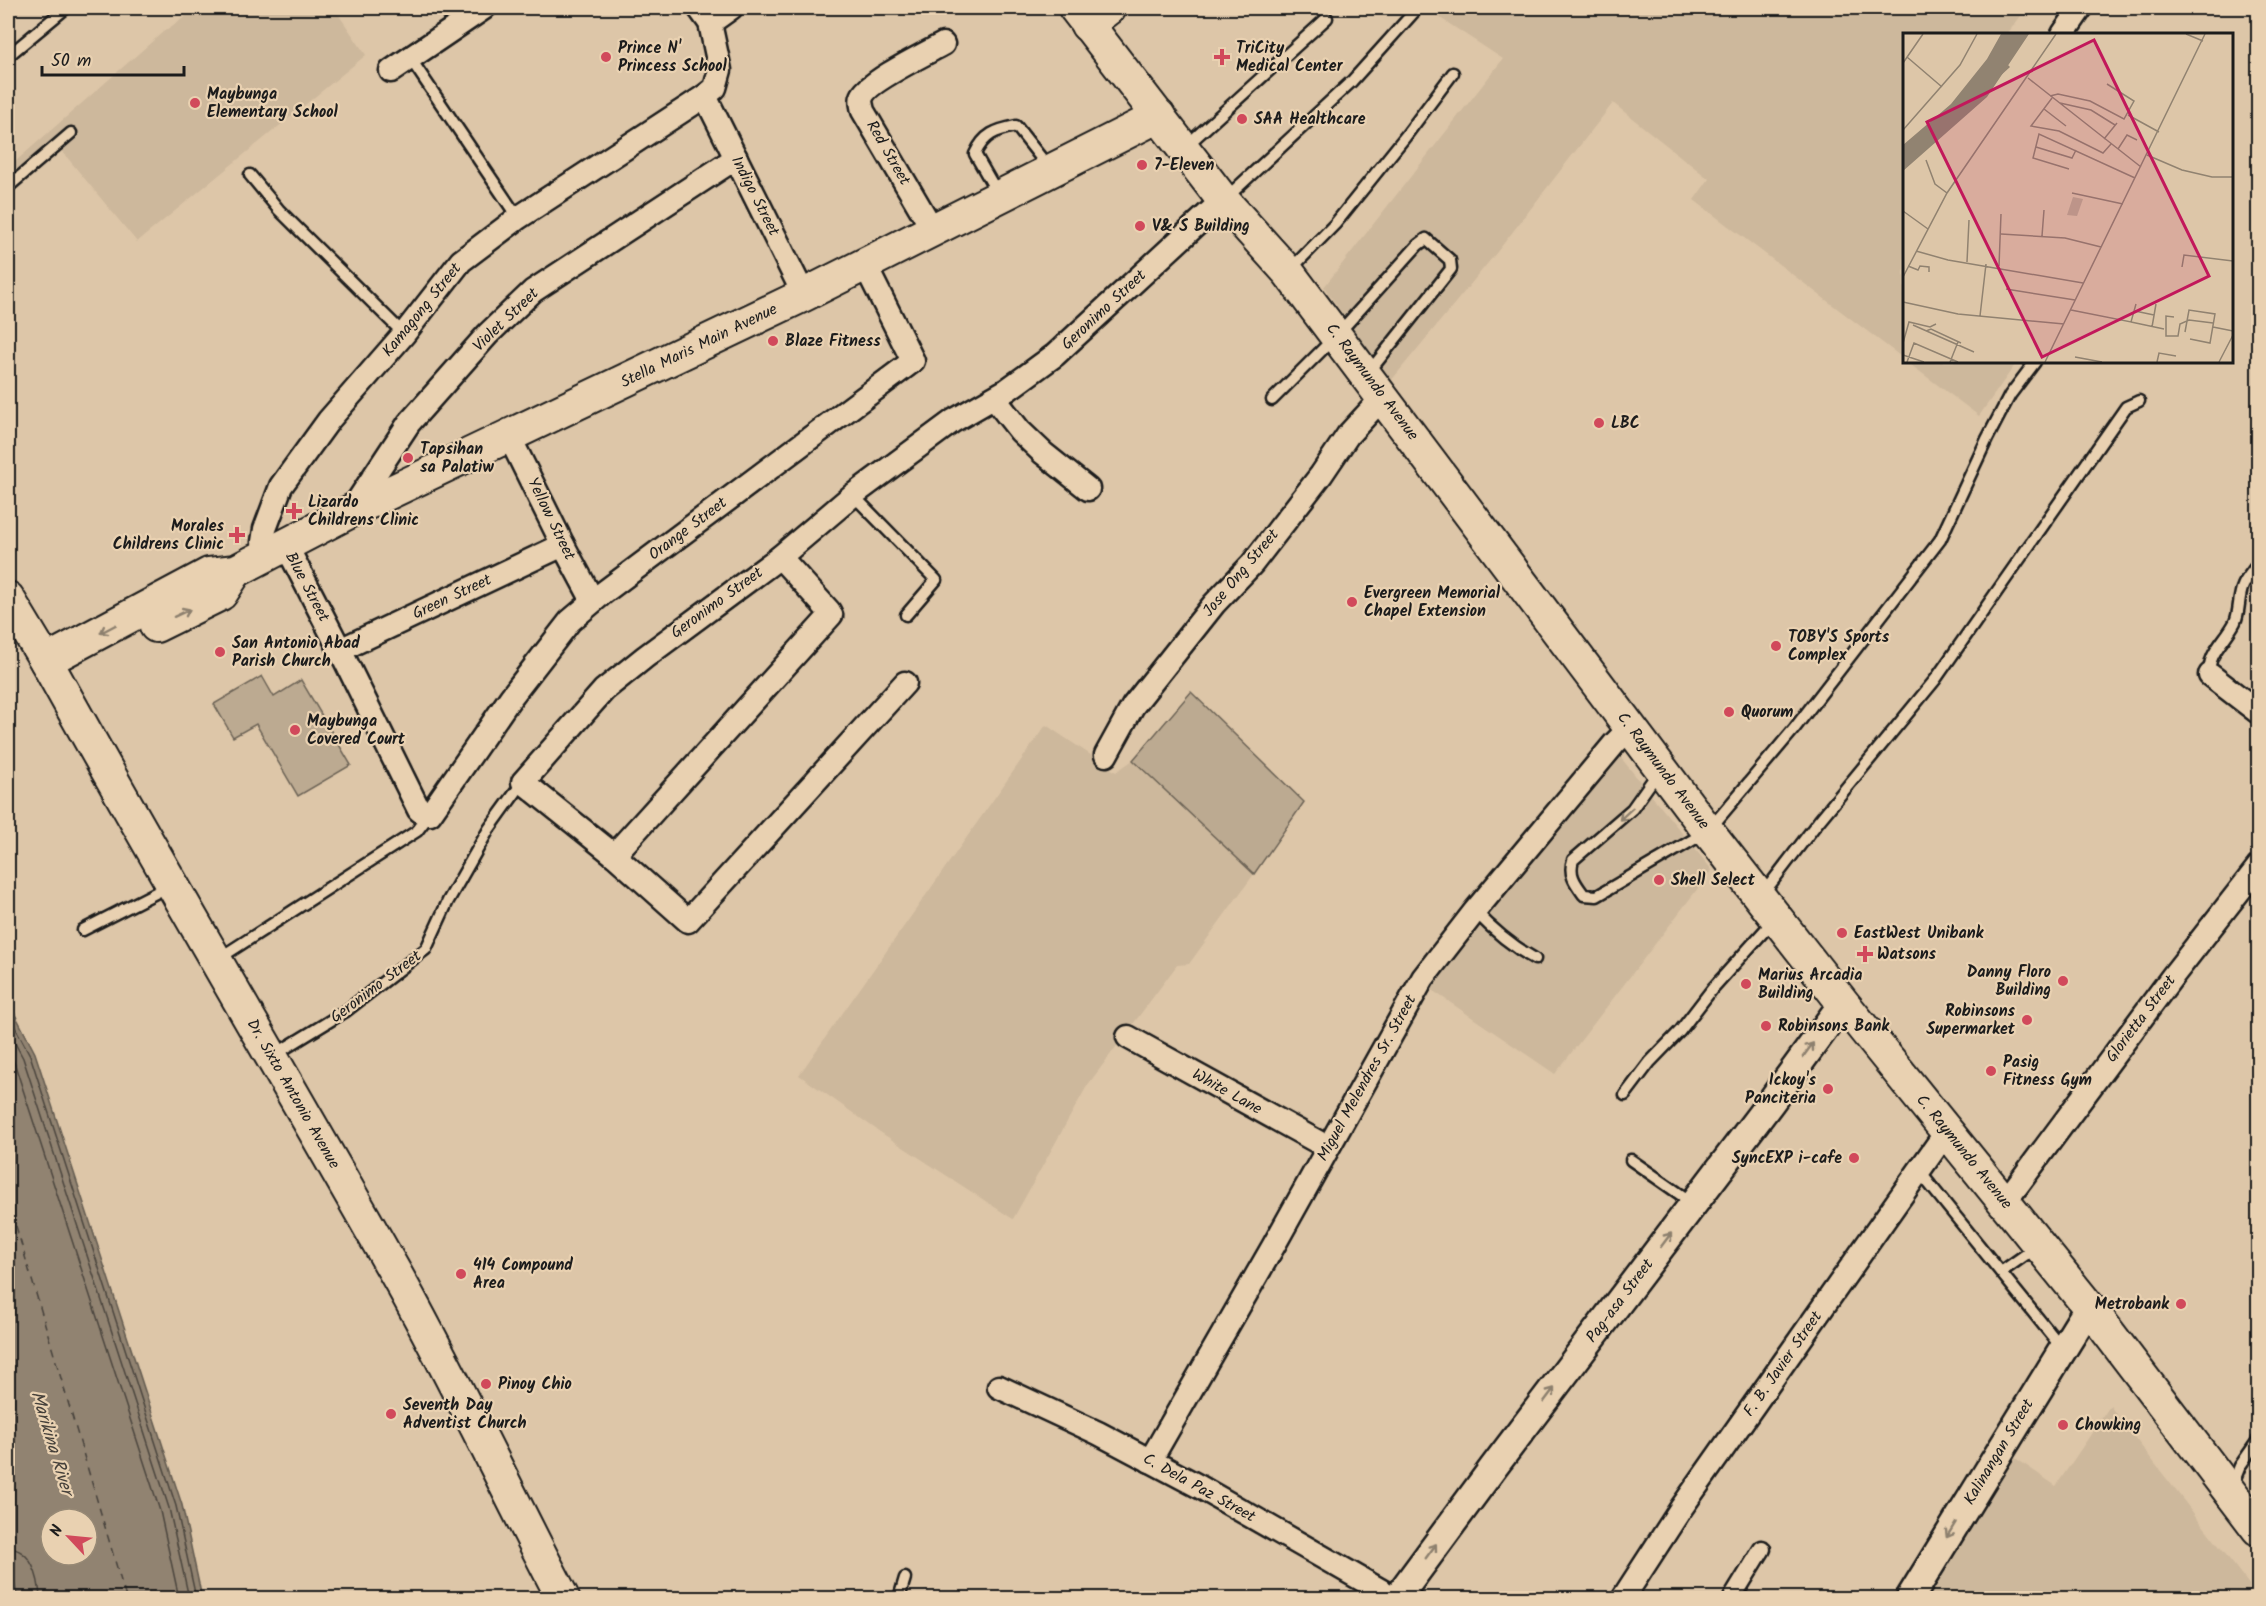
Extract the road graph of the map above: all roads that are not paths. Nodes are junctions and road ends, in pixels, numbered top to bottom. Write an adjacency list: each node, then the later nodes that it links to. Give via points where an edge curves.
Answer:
1 (66, 8): 11 (lane)
2 (484, 8): 12 (street)
3 (731, 8): 7 (street)
4 (2081, 8): 9 (street)
5 (1414, 12): 24 (lane, via 1352,81)
6 (1090, 13): 16 (main road, C. Raymundo Avenue)
7 (704, 15): 15 (street, via 720,70)
8 (1328, 18): 18 (lane)
9 (2064, 33)
10 (943, 44): 26 (street, Red Street, via 871,85 861,97 863,111)
11 (8, 56)
12 (410, 58): 13 (street); 25 (lane)
13 (391, 71)
14 (1453, 73): 28 (lane, via 1335,224)
15 (710, 92): 19 (street, Indigo Street); 25 (street, Kamagong Street)
16 (1159, 116): 18 (main road, C. Raymundo Avenue); 20 (main road, Stella Maris Main Avenue)
17 (71, 133): 22 (lane)
18 (1184, 148): 24 (main road, C. Raymundo Avenue)
19 (736, 158): 29 (street, Indigo Street); 40 (street, Violet Street, via 533,291 488,334 409,423)
20 (1051, 171): 23 (main road, Stella Maris Main Avenue); 23 (lane, via 1016,126 999,129 981,140 975,154)
21 (250, 176): 30 (lane)
22 (8, 186)
23 (999, 197): 26 (main road, Stella Maris Main Avenue)
24 (1223, 200): 28 (main road, C. Raymundo Avenue); 34 (street, Geronimo Street, via 1055,355)
25 (518, 218): 30 (street, Kamagong Street, via 461,261)
26 (933, 230): 27 (main road, Stella Maris Main Avenue)
27 (866, 265): 29 (main road, Stella Maris Main Avenue); 46 (street, Orange Street, via 913,361)
28 (1288, 272): 31 (main road, C. Raymundo Avenue)
29 (804, 295): 37 (main road, Stella Maris Main Avenue)
30 (404, 334): 42 (street, Kamagong Street, via 329,420 281,486 263,542)
31 (1336, 336): 33 (main road, C. Raymundo Avenue); 33 (lane, via 1426,239 1450,260 1451,268); 35 (lane)
32 (2034, 363): 58 (lane, via 2010,395 1986,439 1940,540 1794,729)
33 (1375, 386): 53 (main road, C. Raymundo Avenue); 54 (street, Jose Ong Street, via 1321,474 1252,564 1214,604 1133,706)
34 (994, 398): 38 (street, via 1042,453); 39 (street, Geronimo Street, via 953,421)
35 (1272, 400)
36 (2139, 400): 62 (lane, via 2126,407 1935,680 1818,822)
37 (509, 436): 40 (main road, Stella Maris Main Avenue); 41 (street, Yellow Street)
38 (1088, 489)
39 (853, 495): 43 (street, Geronimo Street); 47 (lane, via 936,580)
40 (351, 510): 42 (main road, Stella Maris Main Avenue)
41 (563, 545): 46 (street, Yellow Street); 48 (street, Green Street)
42 (276, 550): 48 (street, Blue Street); 49 (main road, Stella Maris Main Avenue, via 236,571 221,594)
43 (780, 557): 56 (street, Geronimo Street, via 604,690); 59 (street, via 831,615)
44 (2259, 563): 50 (lane, via 2242,586 2235,622 2211,658)
45 (8, 598): 49 (main road, Dr. Sixto Antonio Avenue)
46 (593, 601): 57 (street, Orange Street, via 570,621 511,697)
47 (906, 615)
48 (340, 650): 57 (street, Blue Street, via 419,810)
49 (51, 670): 61 (main road, Dr. Sixto Antonio Avenue)
50 (2210, 675): 52 (street)
51 (905, 682): 59 (street, via 688,921)
52 (2259, 712)
53 (1630, 728): 55 (main road, C. Raymundo Avenue); 63 (street, Miguel Melendres Sr. Street)
54 (1106, 755)
55 (1661, 767): 58 (main road, C. Raymundo Avenue); 58 (lane, one-way to 58, via 1632,809 1573,860 1573,880 1584,895 1597,896)
56 (523, 782): 59 (street); 69 (lane, Geronimo Street, via 489,829 448,900 426,949 346,1011)
57 (430, 814): 66 (lane, via 417,831)
58 (1708, 831): 62 (main road, C. Raymundo Avenue)
59 (614, 855)
60 (2259, 867): 75 (street, Glorietta Street)
61 (173, 884): 64 (lane); 66 (main road, Dr. Sixto Antonio Avenue)
62 (1768, 907): 67 (main road, C. Raymundo Avenue); 70 (lane, via 1713,988)
63 (1475, 911): 65 (lane, via 1491,928); 72 (street, Miguel Melendres Sr. Street, via 1423,978)
64 (83, 930)
65 (1535, 959)
66 (216, 960): 69 (main road, Dr. Sixto Antonio Avenue)
67 (1843, 1003): 71 (main road, C. Raymundo Avenue); 76 (street, Pag-asa Street, one-way to 67)
68 (1128, 1037): 72 (street, White Lane)
69 (272, 1057): 88 (main road, Dr. Sixto Antonio Avenue, via 473,1406 514,1506)
70 (1625, 1095)
71 (1947, 1131): 74 (street, F. B. Javier Street); 75 (main road, C. Raymundo Avenue)
72 (1327, 1147): 83 (street, Miguel Melendres Sr. Street)
73 (1631, 1160): 76 (lane)
74 (1919, 1171): 78 (lane); 91 (street, F. B. Javier Street, via 1682,1507)
75 (2005, 1202): 77 (main road, C. Raymundo Avenue)
76 (1694, 1204): 90 (street, Pag-asa Street, one-way to 76, via 1633,1294)
77 (2040, 1245): 78 (lane); 79 (main road, C. Raymundo Avenue)
78 (2001, 1272): 80 (lane)
79 (2089, 1307): 80 (street, Kalinangan Street); 84 (main road, C. Raymundo Avenue)
80 (2063, 1349): 93 (street, Kalinangan Street, one-way to 93)
81 (999, 1387): 83 (street, C. Dela Paz Street)
82 (2259, 1440): 84 (lane, via 2240,1466)
83 (1150, 1461): 90 (street, C. Dela Paz Street)
84 (2230, 1492): 85 (main road, C. Raymundo Avenue)
85 (2259, 1529)
86 (1762, 1549): 92 (street)
87 (905, 1578): 89 (lane)
88 (563, 1599)
89 (899, 1599)
90 (1395, 1599)
91 (1623, 1599)
92 (1732, 1599)
93 (1910, 1599)

